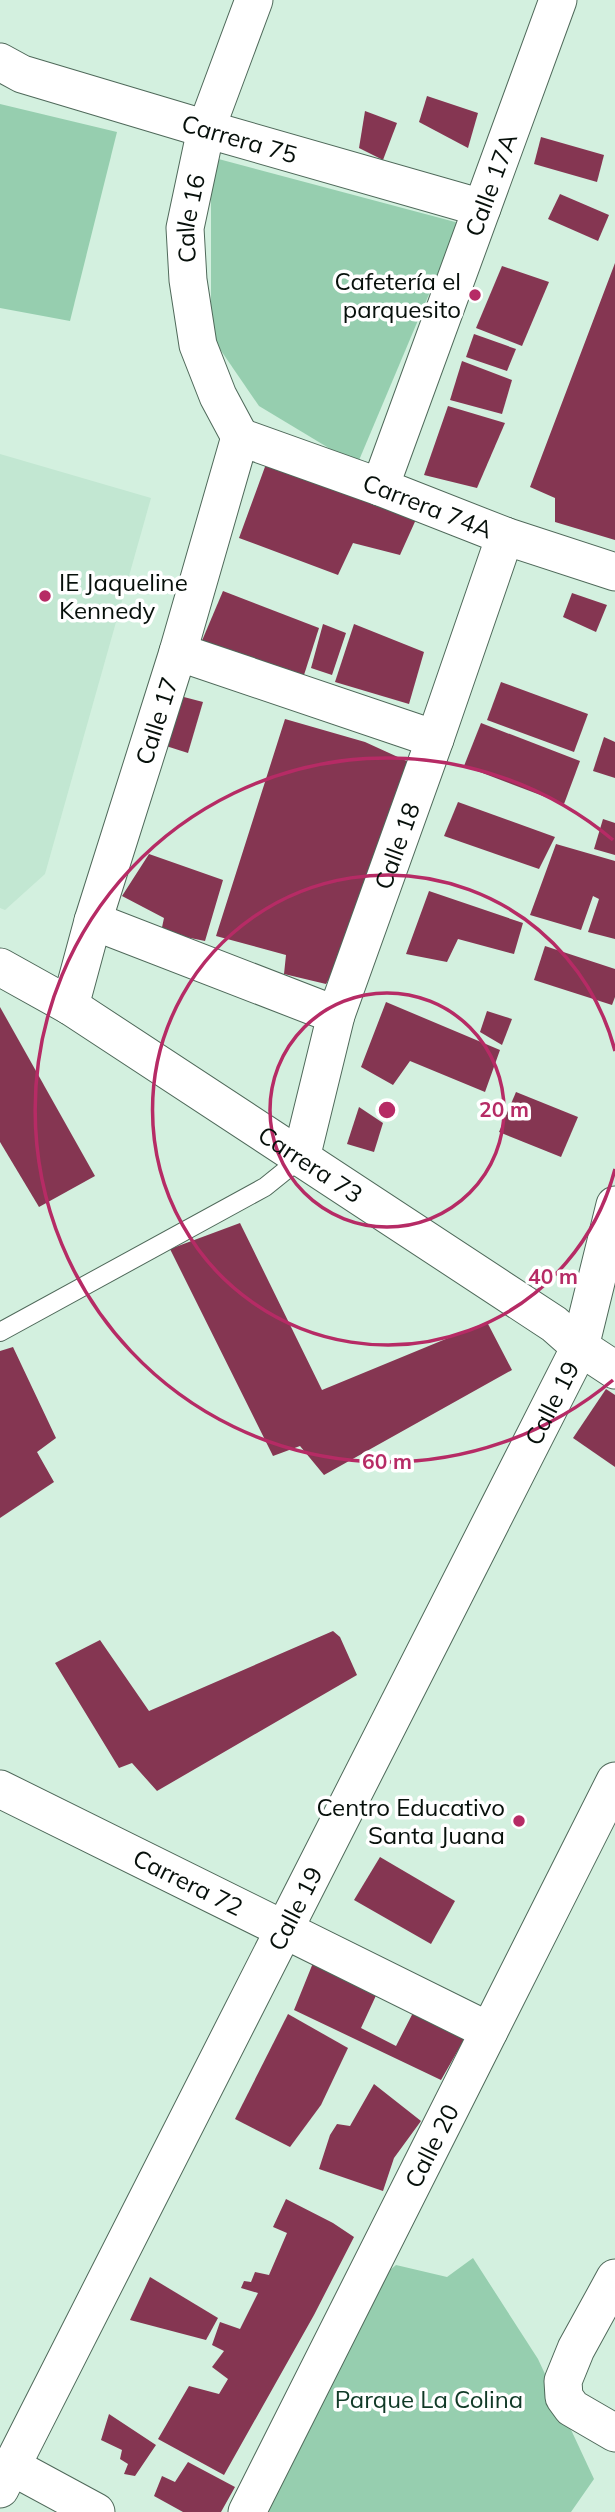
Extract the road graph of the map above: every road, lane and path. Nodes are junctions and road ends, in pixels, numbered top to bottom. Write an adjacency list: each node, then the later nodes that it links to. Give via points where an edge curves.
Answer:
1 (254, 0): 4 (street, Calle 16)
2 (558, 0): 5 (street, Calle 17A)
3 (0, 62): 4 (street, Carrera 75, via 22,74)
4 (206, 130): 5 (street, Carrera 75); 6 (street, Calle 16, via 186,228 188,280 198,345)
5 (482, 208): 7 (street, Calle 17A)
6 (240, 438): 7 (street, Carrera 74A); 10 (street, Calle 17)
7 (380, 487): 8 (street, Carrera 74A)
8 (505, 536): 9 (street, Carrera 74A); 11 (street, Calle 18)
9 (615, 572)
10 (178, 652): 11 (street); 12 (street, Calle 17)
11 (435, 739): 15 (street, Calle 18)
12 (93, 921): 14 (street, Calle 17); 15 (street)
13 (0, 967): 14 (street, Carrera 73)
14 (70, 1006): 16 (street, Carrera 73)
15 (335, 1015): 16 (street, Calle 18)
16 (301, 1158): 18 (lane, via 265,1187); 19 (street, Carrera 73, via 554,1324)
17 (615, 1205): 19 (street, Calle 19)
18 (0, 1332)
19 (580, 1347): 20 (street, Carrera 73); 23 (street, Calle 19)
20 (615, 1370)
21 (615, 1781): 24 (street, Calle 20)
22 (4, 1801): 23 (street, Carrera 72)
23 (284, 1930): 24 (street, Carrera 72); 27 (street, Calle 19)
24 (489, 2031): 29 (street, Calle 20)
25 (615, 2278): 26 (street, via 563,2381 572,2408)
26 (615, 2433)
27 (6, 2477): 28 (street)
28 (96, 2512)
29 (247, 2512)

